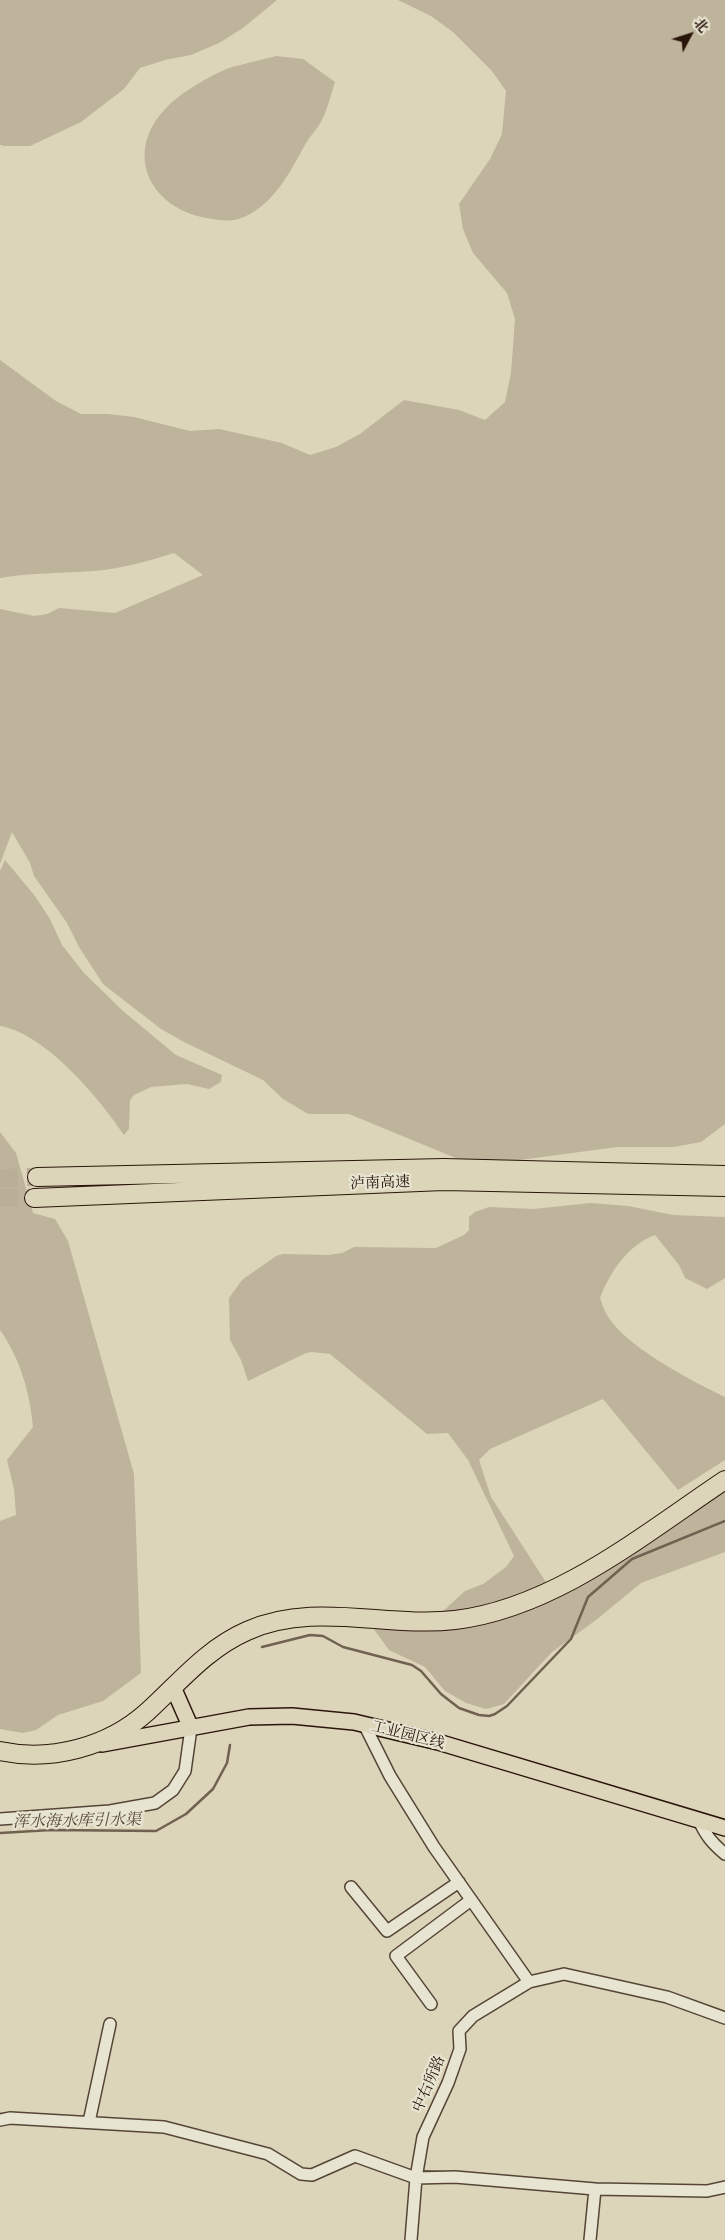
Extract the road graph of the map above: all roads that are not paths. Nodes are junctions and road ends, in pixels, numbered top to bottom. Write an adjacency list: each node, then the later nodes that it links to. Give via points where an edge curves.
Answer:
1 (725, 1175): 2 (highway, 泸南高速, via 444,1168)
2 (38, 1177)
3 (725, 1188): 4 (highway, 泸南高速, via 444,1181)
4 (34, 1198)
5 (725, 1480): 6 (highway, via 588,1570 528,1600 454,1620 324,1616 271,1622 222,1644)
6 (173, 1686): 8 (main road); 9 (highway, via 126,1728)
7 (364, 1724): 8 (main road, 工业园区线, via 269,1716); 12 (main road, 工业园区线, via 438,1742); 15 (street, via 390,1776)
8 (191, 1728): 9 (main road, 工业园区线); 11 (street, via 185,1771 173,1790 155,1803 110,1811)
9 (83, 1747): 10 (highway, via 37,1754)
10 (0, 1751)
11 (0, 1819)
12 (699, 1820): 13 (main road, 工业园区线); 14 (street, via 709,1839)
13 (725, 1828)
14 (725, 1854)
15 (459, 1882): 16 (street, via 387,1931); 17 (street)
16 (351, 1887)
17 (471, 1900): 18 (street); 19 (street, via 396,1956)
18 (529, 1982): 20 (street, 中右所路, via 564,1974 588,1978 667,1997); 24 (street, 中右所路, via 473,2016 459,2032 460,2049 423,2137)
19 (431, 2004)
20 (725, 2018)
21 (110, 2024): 22 (street)
22 (90, 2119): 23 (street); 24 (street, via 164,2127 268,2154 301,2174 312,2175 355,2156)
23 (0, 2120)
24 (417, 2173): 26 (street); 27 (street, 中右所路)
25 (725, 2187): 26 (street, via 707,2190)
26 (595, 2189): 28 (street)
27 (411, 2240)
28 (590, 2240)

